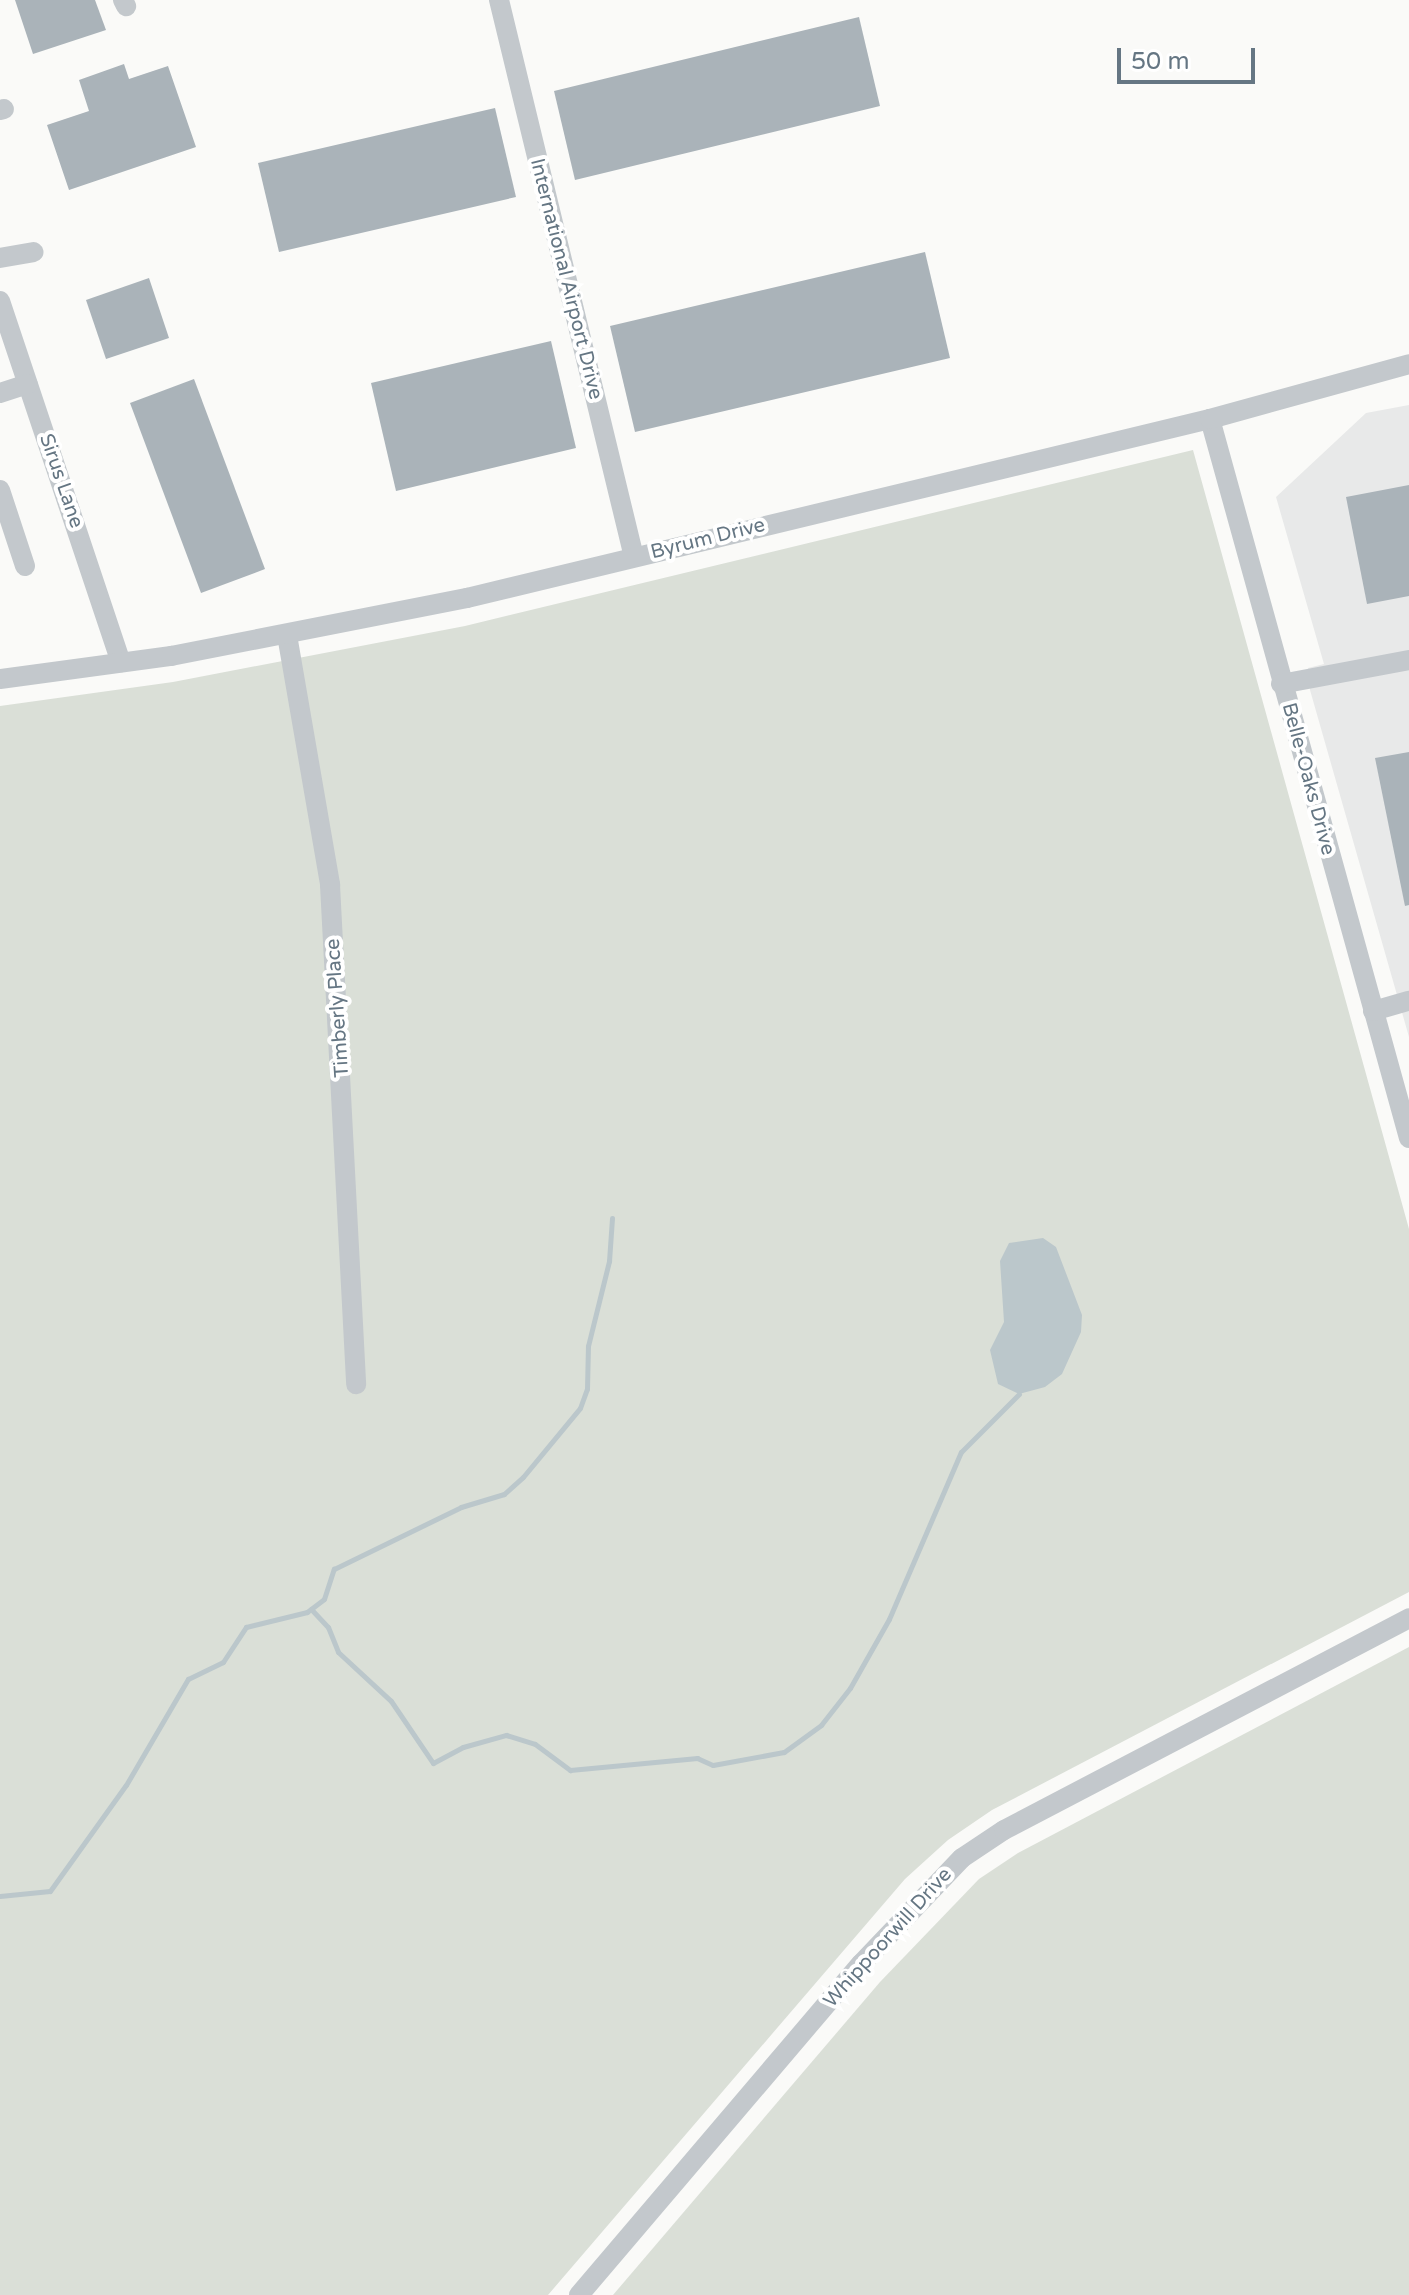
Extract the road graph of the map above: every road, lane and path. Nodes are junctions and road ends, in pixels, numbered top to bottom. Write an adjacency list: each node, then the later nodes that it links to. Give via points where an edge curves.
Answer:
1 (499, 0): 10 (street, International Airport Drive)
2 (33, 252): 3 (street)
3 (0, 258)
4 (0, 301): 6 (street, Sirus Lane)
5 (1409, 364): 8 (street, Byrum Drive)
6 (28, 384): 7 (street); 14 (street, Sirus Lane)
7 (0, 393)
8 (1210, 419): 10 (street, Byrum Drive); 16 (street, Belle-Oaks Drive)
9 (0, 490): 11 (street)
10 (634, 557): 12 (street, Byrum Drive)
11 (25, 566)
12 (287, 635): 14 (street, Byrum Drive); 20 (street, Timberly Place, via 330,885)
13 (1409, 660): 16 (street)
14 (121, 662): 15 (street, Byrum Drive)
15 (0, 679)
16 (1281, 684): 18 (street, Belle-Oaks Drive)
17 (1409, 1001): 18 (street)
18 (1373, 1011): 19 (street, Belle-Oaks Drive)
19 (1409, 1138)
20 (356, 1384)
21 (1409, 1618): 22 (street, Whippoorwill Drive, via 1004,1830 962,1858 861,1964)
22 (579, 2295)

